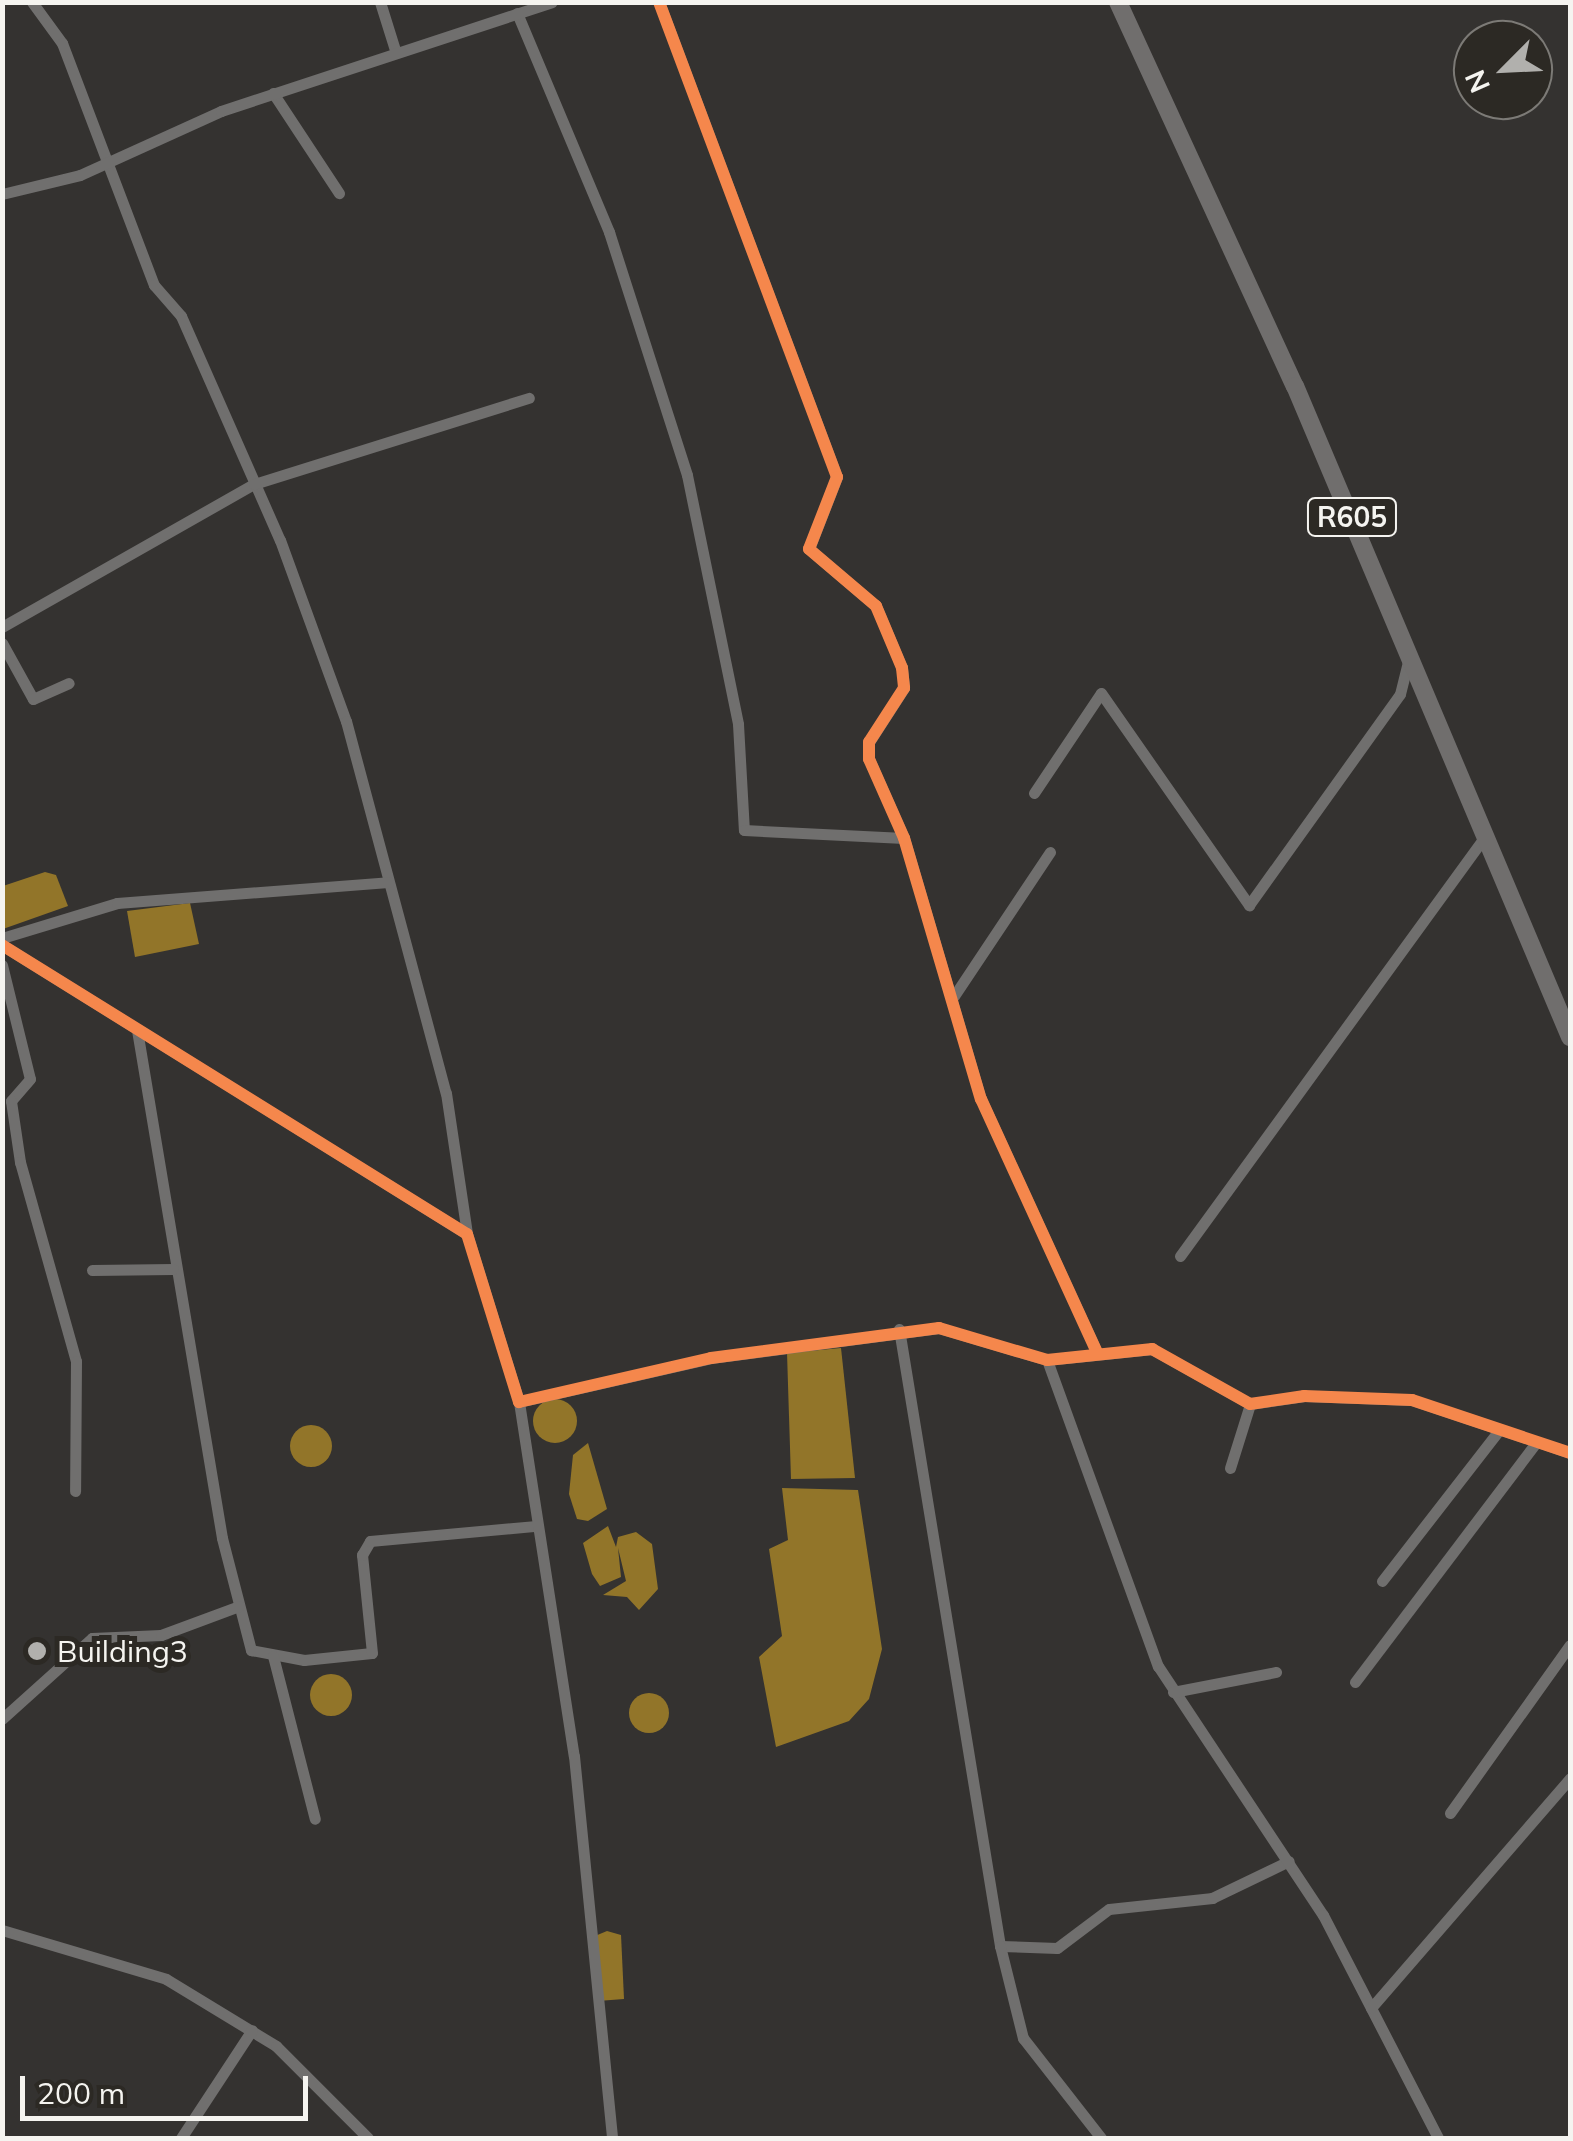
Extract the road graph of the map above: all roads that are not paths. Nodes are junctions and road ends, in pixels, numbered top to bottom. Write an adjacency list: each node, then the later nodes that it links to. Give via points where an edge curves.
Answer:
1 (32, 2): 9 (street, via 62,42)
2 (380, 2): 7 (street)
3 (552, 2): 6 (street)
4 (658, 2): 20 (street, via 837,477 809,549 890,625 904,688 866,750)
5 (1118, 2): 16 (main road, R605)
6 (517, 13): 7 (street); 20 (street, via 609,232 686,474 738,724 744,830)
7 (396, 54): 8 (street)
8 (273, 93): 9 (street); 11 (street)
9 (108, 164): 10 (street); 13 (street, via 154,285 181,316)
10 (2, 194)
11 (340, 194)
12 (528, 398): 13 (street)
13 (254, 484): 14 (street); 22 (street, via 363,771)
14 (2, 627)
15 (2, 643): 17 (street, via 29,696)
16 (1409, 649): 18 (street, via 1400,694 1249,905 1101,693); 19 (main road, R605)
17 (69, 683)
18 (1034, 793)
19 (1487, 833): 27 (main road, R605); 29 (street)
20 (904, 838): 25 (street)
21 (1050, 852): 25 (street)
22 (388, 882): 23 (street, via 117,903); 28 (street, via 446,1093)
23 (2, 942): 26 (street)
24 (2, 964): 41 (street, via 30,1080 12,1101 20,1162 76,1361)
25 (954, 996): 33 (street, via 981,1099)
26 (137, 1030): 28 (street); 30 (street)
27 (1570, 1037)
28 (467, 1234): 35 (street)
29 (1180, 1256)
30 (174, 1268): 31 (street); 44 (street)
31 (92, 1270)
32 (899, 1330): 34 (street, via 964,1331); 35 (street, via 711,1358); 56 (street)
33 (1098, 1352): 34 (street); 36 (street, via 1152,1349)
34 (1047, 1360): 49 (street, via 1138,1622)
35 (519, 1402): 42 (street)
36 (1250, 1404): 37 (street, via 1304,1396 1412,1400); 40 (street)
37 (1500, 1429): 38 (street); 43 (street)
38 (1536, 1442): 39 (street); 48 (street)
39 (1570, 1453)
40 (1230, 1468)
41 (75, 1491)
42 (536, 1526): 46 (street, via 370,1542 362,1555 372,1653); 61 (street, via 574,1756)
43 (1382, 1581)
44 (238, 1606): 46 (street, via 246,1644); 50 (street, via 161,1635 92,1638)
45 (1570, 1645): 52 (street)
46 (273, 1656): 53 (street)
47 (1276, 1672): 49 (street)
48 (1356, 1682)
49 (1173, 1692): 54 (street)
50 (2, 1719)
51 (1570, 1778): 57 (street)
52 (1450, 1813)
53 (315, 1819)
54 (1289, 1861): 56 (street, via 1212,1898 1109,1909 1057,1948); 57 (street)
55 (2, 1930): 58 (street, via 166,1979)
56 (1000, 1946): 62 (street, via 1023,2038)
57 (1370, 2008): 63 (street)
58 (252, 2030): 59 (street); 60 (street)
59 (181, 2138)
60 (368, 2138)
61 (612, 2138)
62 (1100, 2138)
63 (1438, 2138)

